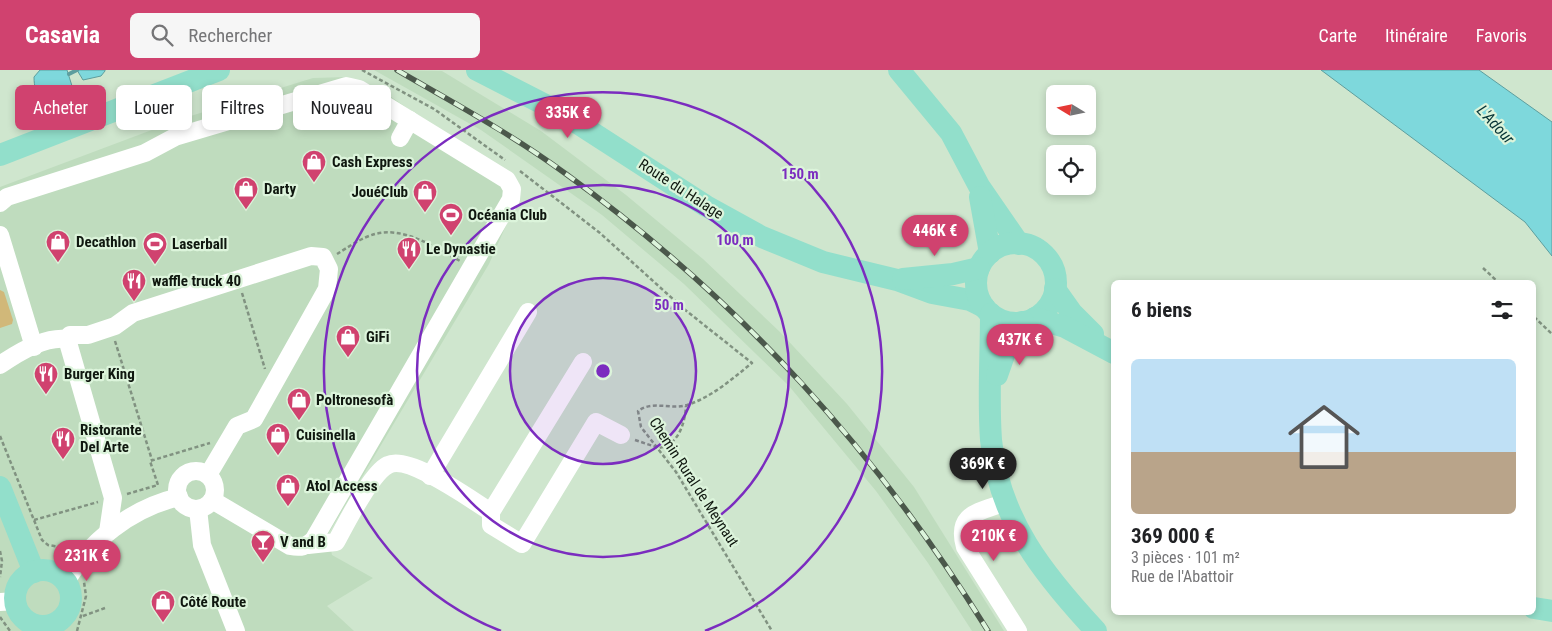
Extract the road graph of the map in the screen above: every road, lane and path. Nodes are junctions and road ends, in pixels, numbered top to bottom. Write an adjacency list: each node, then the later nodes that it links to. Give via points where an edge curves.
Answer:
1 (219, 70): 7 (main road)
2 (362, 70): 8 (path, via 434,109)
3 (476, 70): 19 (main road, Route du Halage, via 565,115 739,226 823,262)
4 (899, 70): 10 (main road, via 951,134)
5 (410, 120): 6 (street); 11 (street, via 359,88 346,86 174,136 145,153 7,197); 16 (street, via 507,180 512,189 511,199)
6 (400, 138)
7 (0, 155)
8 (510, 164)
9 (518, 170): 35 (path, Chemin Rural de Meynaut, via 600,232 684,309 752,362 717,390)
10 (978, 186): 13 (main road); 14 (main road)
11 (0, 203)
12 (0, 235): 29 (street)
13 (1019, 244): 14 (main road, via 1003,246); 21 (main road, via 1030,246 1047,258 1055,278)
14 (985, 261): 19 (main road, Route du Halage, via 953,274); 22 (main road, via 977,288)
15 (325, 262): 16 (path, via 375,234 396,233 429,244); 18 (street, via 323,257 311,256); 33 (street, via 329,269 327,289)
16 (471, 268): 51 (street)
17 (1483, 268): 20 (path)
18 (237, 280): 26 (street, via 133,313); 33 (path, via 263,365)
19 (897, 280): 22 (main road, Route du Halage, via 932,293 970,300)
20 (1496, 280)
21 (1055, 289): 25 (main road, via 1045,311); 30 (main road, via 1072,313)
22 (987, 310): 25 (main road, via 1006,322); 34 (main road)
23 (528, 312): 42 (street)
24 (1536, 318): 27 (path)
25 (1029, 320): 30 (main road, via 1065,327); 34 (main road, via 1009,341)
26 (111, 328): 28 (street, via 88,335 70,335); 40 (path)
27 (1552, 334)
28 (67, 339): 29 (street, via 60,338); 45 (street)
29 (34, 347): 31 (street)
30 (1108, 349)
31 (3, 362)
32 (582, 362): 48 (street)
33 (278, 377): 38 (street, via 254,419 238,426)
34 (990, 394): 46 (main road, via 992,443)
35 (686, 406): 39 (path, via 680,430 670,444); 39 (path, Chemin Rural de Meynaut, via 646,405 638,411 641,427)
36 (621, 435): 39 (path); 48 (street, via 596,422 522,544 491,525)
37 (0, 436): 49 (path)
38 (226, 443): 40 (path, via 220,440); 41 (street)
39 (659, 448): 66 (path, Chemin Rural de Meynaut)
40 (152, 460): 45 (path, via 158,485)
41 (208, 475): 44 (street, via 197,471 185,475 178,484); 47 (street, via 214,484)
42 (430, 476): 48 (street); 51 (street, via 413,466 387,465 373,479 336,542)
43 (0, 487): 53 (main road)
44 (178, 496): 47 (street, via 186,506); 50 (street)
45 (113, 498): 49 (path); 50 (street)
46 (1006, 502): 67 (street, via 971,515 961,533 965,547); 68 (main road, via 1040,567)
47 (205, 504): 51 (street, via 290,546); 65 (street, via 202,545)
48 (490, 512)
49 (34, 520): 54 (path, via 42,540 48,545 66,548)
50 (108, 532): 54 (street)
51 (308, 545)
52 (0, 551): 55 (path)
53 (34, 572): 54 (main road, via 48,571 61,577); 56 (main road, via 27,576)
54 (71, 573): 60 (path, via 82,570 86,596); 62 (main road, via 68,610)
55 (0, 577)
56 (8, 601): 62 (main road, via 25,620)
57 (105, 608): 60 (path)
58 (1536, 608): 59 (main road)
59 (1552, 611)
60 (83, 616): 64 (path)
61 (0, 617): 63 (path)
62 (54, 628)
63 (10, 631)
64 (77, 631)
65 (236, 631)
66 (772, 631)
67 (1018, 631)
68 (1096, 631)

